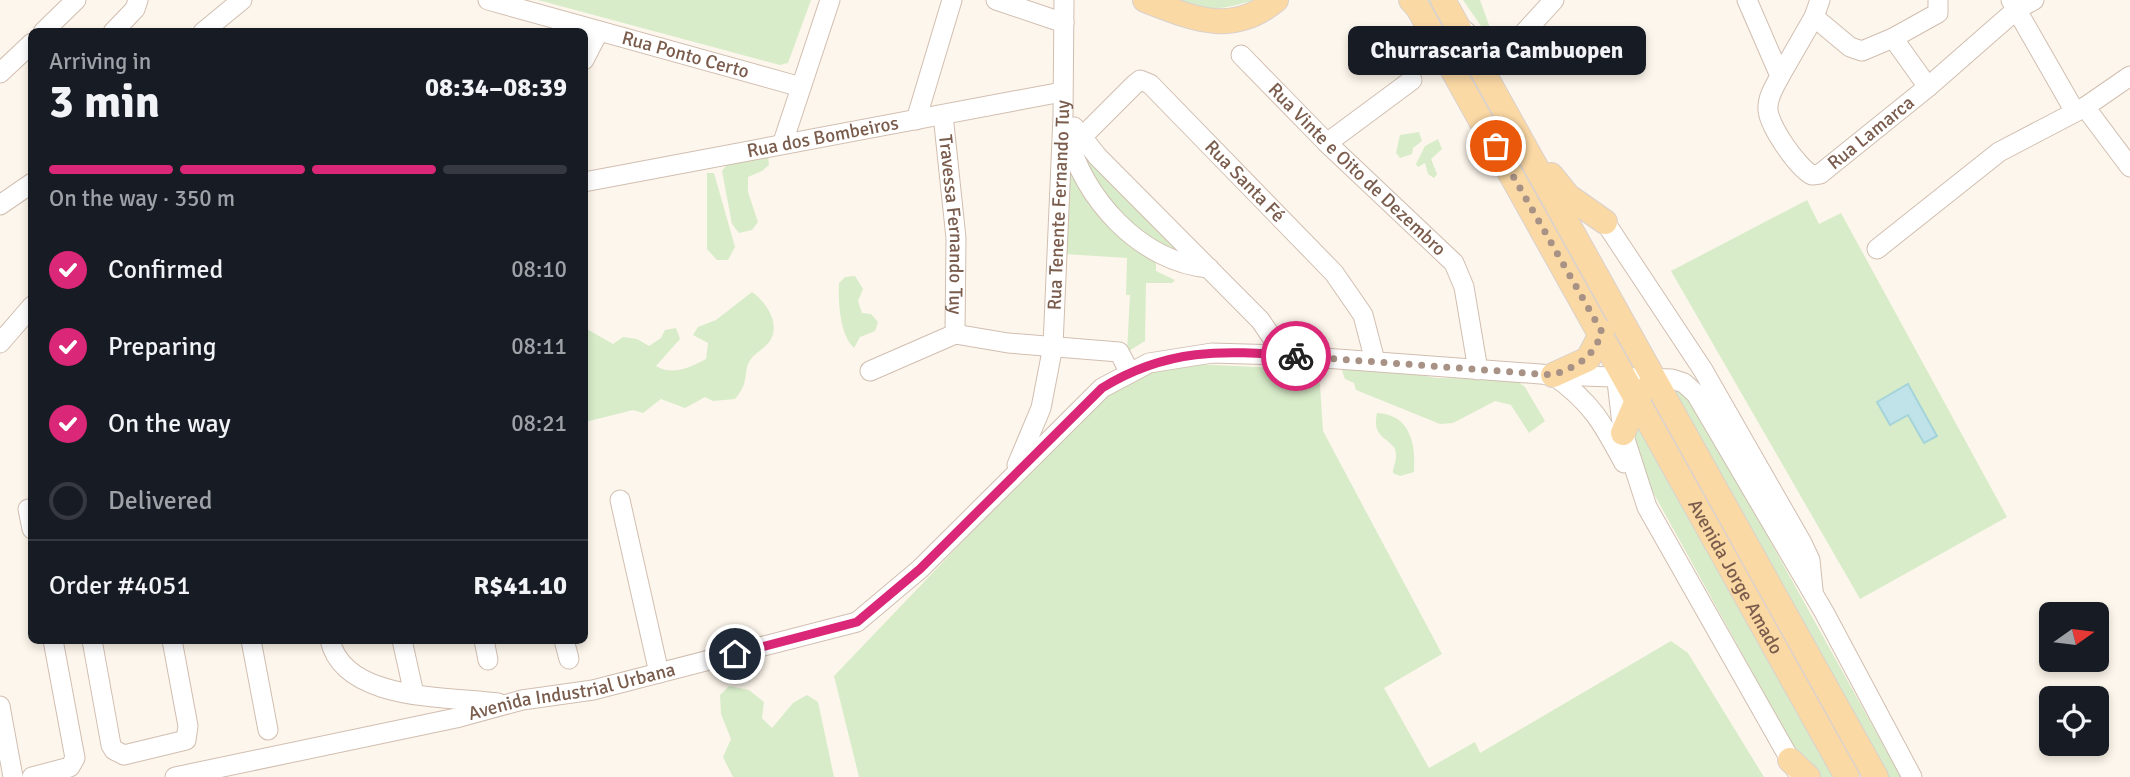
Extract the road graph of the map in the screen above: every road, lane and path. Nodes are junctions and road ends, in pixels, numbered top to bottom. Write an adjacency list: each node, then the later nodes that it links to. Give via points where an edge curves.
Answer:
1 (76, 0): 21 (street)
2 (138, 0): 22 (street)
3 (242, 0): 23 (street)
4 (488, 0): 24 (street, Rua Ponto Certo)
5 (830, 0): 34 (street)
6 (952, 0): 40 (street)
7 (996, 0): 20 (street)
8 (1064, 0): 20 (street, Rua Tenente Fernando Tuy)
9 (1145, 0): 10 (main road, via 1201,22 1217,23 1248,15)
10 (1276, 0)
11 (1443, 0): 19 (main road, Avenida Jorge Amado)
12 (1554, 0): 19 (street, via 1512,46 1486,50)
13 (1747, 0): 31 (street)
14 (1938, 0): 25 (street, via 1938,13)
15 (2034, 0): 18 (street, Rua Lamarca)
16 (1415, 3): 52 (main road, Avenida Jorge Amado)
17 (1819, 5): 25 (street, via 1857,51); 31 (street)
18 (2014, 5): 35 (street, Rua Lamarca); 37 (street)
19 (1455, 22): 28 (main road, Avenida Jorge Amado)
20 (1064, 23): 36 (street, Rua Tenente Fernando Tuy)
21 (47, 28)
22 (117, 28)
23 (208, 28)
24 (599, 31): 26 (street); 34 (street, Rua Ponto Certo)
25 (1893, 38): 35 (street)
26 (588, 52)
27 (28, 54): 30 (street)
28 (1474, 54): 48 (main road, via 1553,180 1567,196); 63 (main road, Avenida Jorge Amado)
29 (1241, 55): 43 (street, Rua Vinte e Oito de Dezembro)
30 (0, 73)
31 (1780, 76): 35 (street, Rua Lamarca, via 1768,113 1794,159 1812,174 1820,174)
32 (2130, 76): 37 (street)
33 (1412, 80): 43 (street)
34 (801, 87): 42 (street)
35 (1928, 88)
36 (1062, 92): 38 (street, Rua dos Bombeiros); 39 (street, Rua Tenente Fernando Tuy)
37 (2080, 108): 44 (street); 49 (street, via 1999,152)
38 (943, 115): 40 (street, Rua dos Bombeiros); 53 (street, Travessa Fernando Tuy, via 956,238)
39 (1063, 116): 41 (street); 50 (street, via 1072,153 1110,213 1165,258); 55 (street, Rua Tenente Fernando Tuy)
40 (916, 120): 42 (street, Rua dos Bombeiros)
41 (1082, 137): 50 (street); 57 (street, Rua Santa Fé, via 1140,80 1150,84 1334,273 1363,315)
42 (783, 142): 45 (street, Rua dos Bombeiros)
43 (1327, 143): 58 (street, Rua Vinte e Oito de Dezembro, via 1454,262 1464,286)
44 (2130, 167)
45 (588, 181)
46 (28, 186): 47 (street)
47 (0, 205)
48 (1605, 222): 71 (street, via 1703,370 1802,543 1810,560)
49 (1877, 249)
50 (1209, 268): 56 (street, via 1260,320)
51 (28, 311): 54 (street)
52 (1602, 332): 61 (main road, Avenida Jorge Amado); 62 (main road, via 1588,359)
53 (956, 334): 55 (street); 59 (street)
54 (0, 343)
55 (1053, 346): 60 (street, via 1119,352); 65 (street, Rua Tenente Fernando Tuy)
56 (1284, 355): 57 (street, Avenida Industrial Urbana); 60 (street, Avenida Industrial Urbana, via 1212,353 1167,358)
57 (1375, 361): 58 (street, Avenida Industrial Urbana)
58 (1478, 370): 62 (street, Avenida Industrial Urbana)
59 (870, 371)
60 (1129, 371): 66 (street, Avenida Industrial Urbana, via 1102,388)
61 (1618, 371): 62 (street, Avenida Industrial Urbana); 63 (street); 64 (main road, Avenida Jorge Amado); 67 (street)
62 (1553, 375): 70 (street, via 1585,399 1601,421)
63 (1655, 379): 64 (main road); 71 (street, via 1684,383 1696,394); 92 (main road, Avenida Jorge Amado)
64 (1635, 400): 67 (main road); 91 (main road, Avenida Jorge Amado)
65 (1041, 408): 66 (street, via 1050,418); 68 (street, Rua Tenente Fernando Tuy)
66 (1068, 421): 68 (street, Avenida Industrial Urbana)
67 (1623, 433): 70 (street)
68 (1012, 478): 80 (street, Avenida Industrial Urbana, via 920,569 857,622)
69 (620, 500): 80 (street)
70 (1647, 508): 87 (street)
71 (1813, 594): 93 (street)
72 (54, 644): 89 (street, via 75,758 70,767)
73 (93, 644): 74 (street, via 111,745 124,755 186,740 188,726)
74 (173, 644)
75 (252, 644): 86 (street)
76 (331, 644): 81 (street, via 346,671 376,685)
77 (403, 644): 81 (street)
78 (485, 644): 79 (street)
79 (488, 660)
80 (659, 673): 83 (street, Avenida Industrial Urbana)
81 (414, 694): 82 (street)
82 (457, 698): 83 (street); 85 (street, via 465,705)
83 (509, 704): 85 (street, Avenida Industrial Urbana)
84 (0, 706): 88 (street)
85 (466, 715): 90 (street, Avenida Industrial Urbana)
86 (268, 730)
87 (1799, 771)
88 (13, 777)
89 (32, 777)
90 (175, 777)
91 (1847, 777)
92 (1877, 777)
93 (1912, 777)

